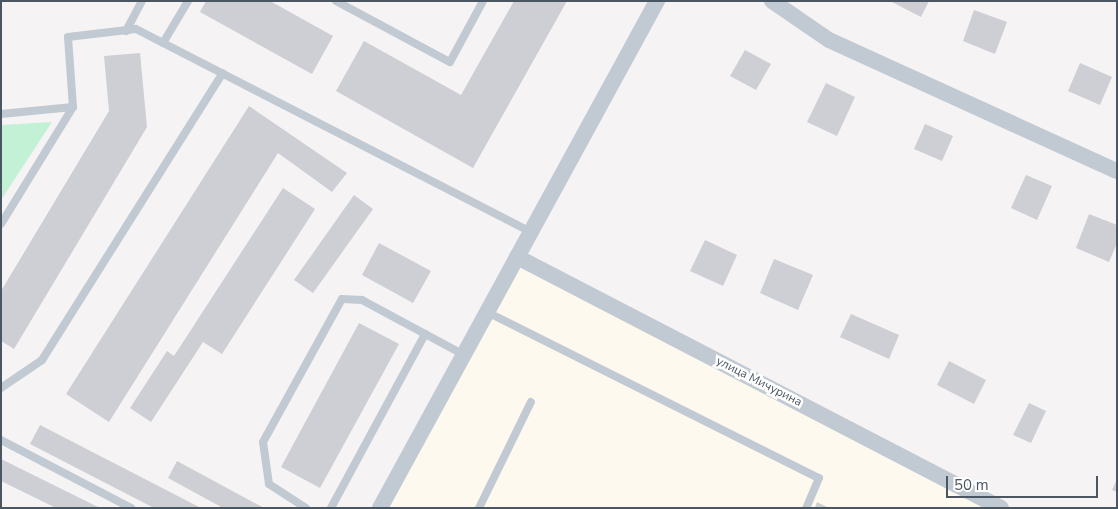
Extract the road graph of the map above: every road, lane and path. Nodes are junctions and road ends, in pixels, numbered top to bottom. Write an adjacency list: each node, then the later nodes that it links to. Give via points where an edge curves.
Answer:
1 (142, 1): 7 (lane)
2 (188, 1): 8 (lane)
3 (336, 1): 4 (lane, via 450,62)
4 (483, 1)
5 (657, 1): 14 (street)
6 (772, 1): 12 (street, via 830,40)
7 (126, 30): 8 (lane, via 136,29); 10 (lane, via 68,37)
8 (163, 43): 9 (lane)
9 (223, 73): 14 (lane); 19 (lane, via 42,360)
10 (73, 107): 11 (lane); 13 (lane)
11 (1, 114)
12 (1117, 171)
13 (1, 224)
14 (531, 233): 15 (street)
15 (517, 257): 16 (street); 28 (street, улица Мичурина)
16 (487, 312): 18 (street); 27 (lane, via 820,478)
17 (425, 334): 18 (lane); 23 (lane, via 362,300 342,299 335,306 263,442 270,484); 24 (lane)
18 (464, 355): 25 (street)
19 (1, 388)
20 (531, 402): 26 (lane)
21 (1, 440): 22 (lane)
22 (131, 508)
23 (306, 508)
24 (331, 508)
25 (380, 508)
26 (478, 508)
27 (806, 508)
28 (1001, 508)

